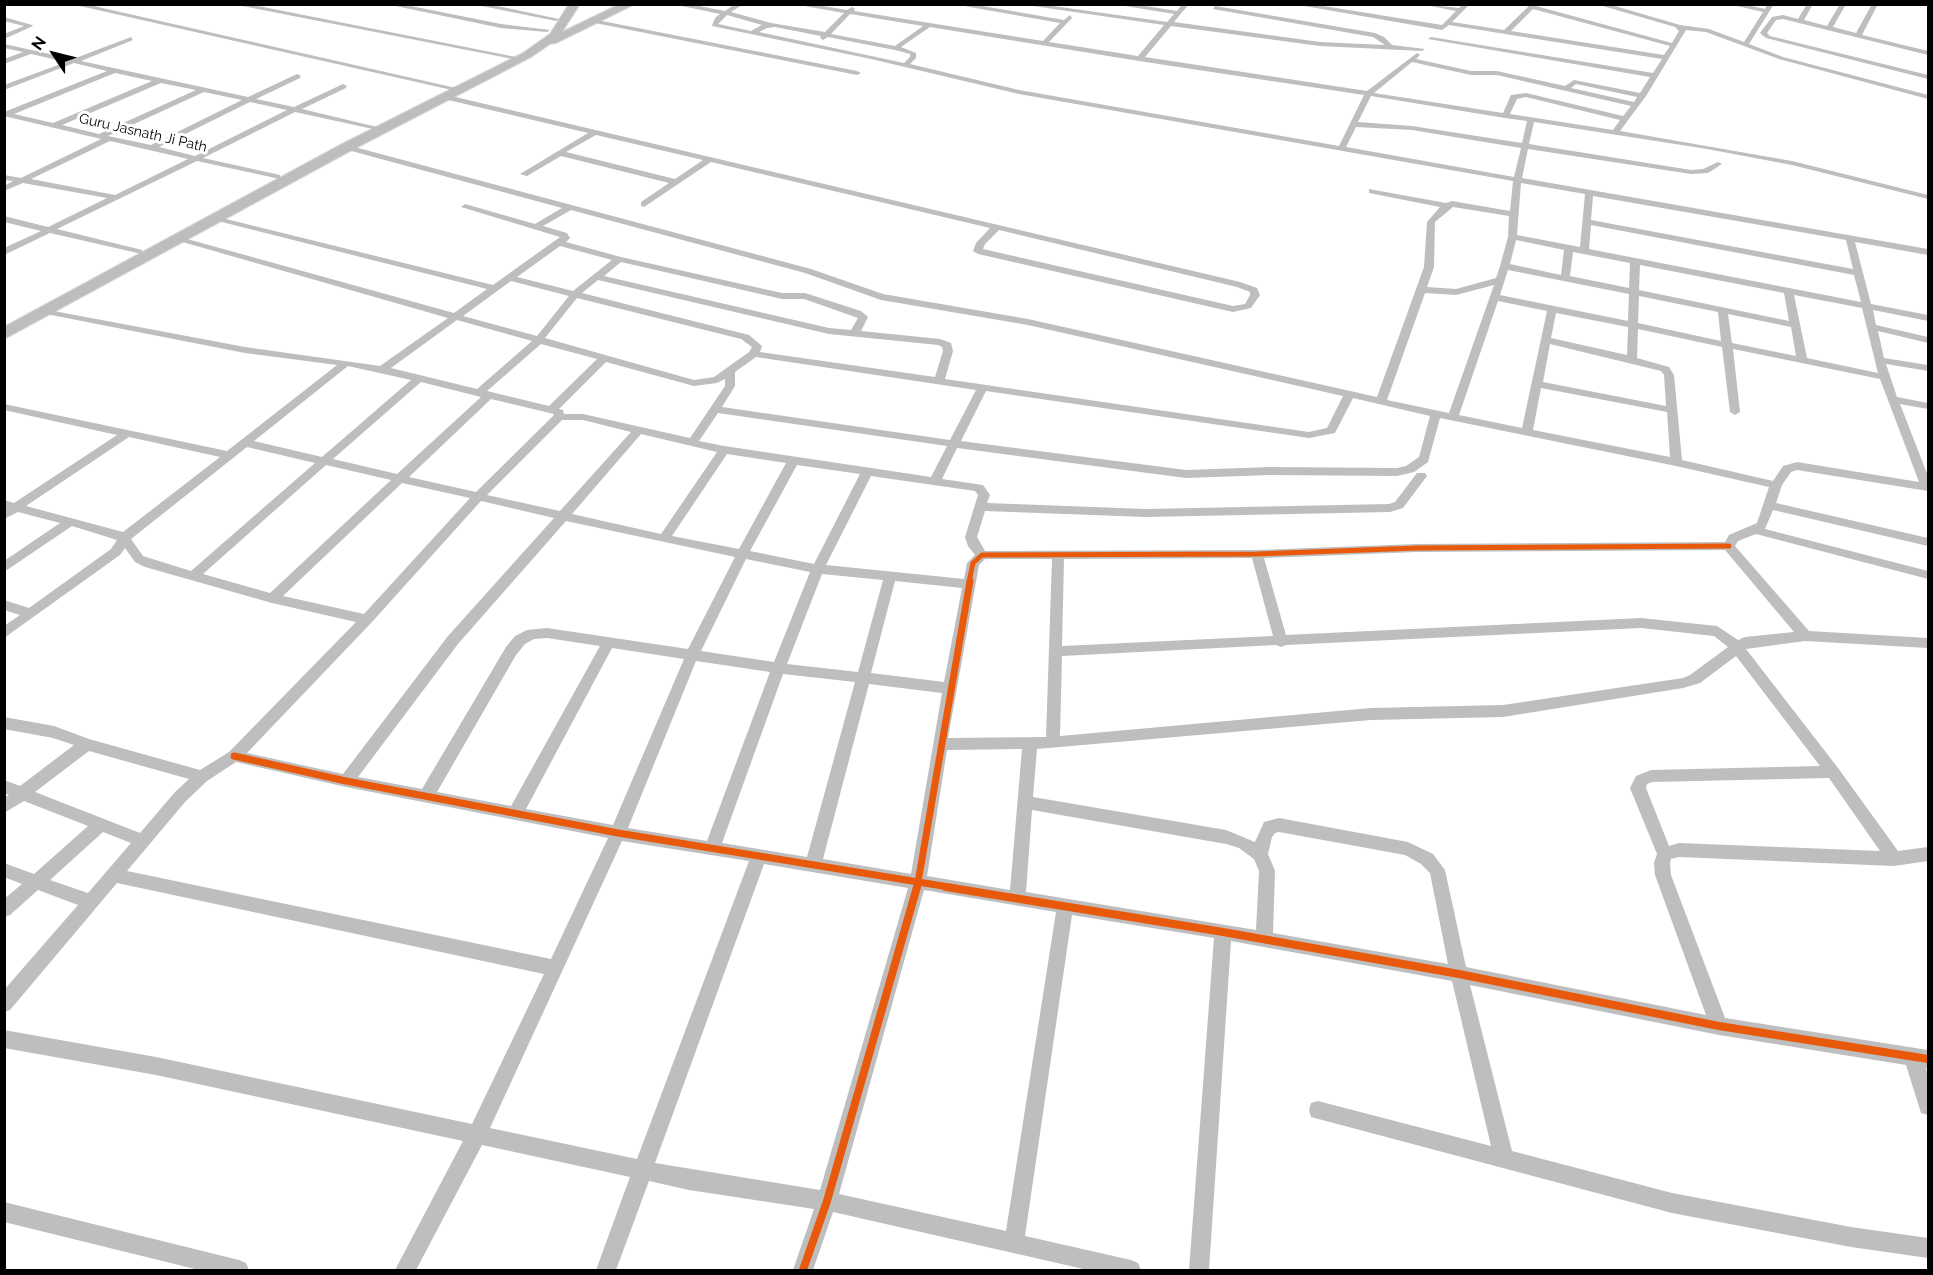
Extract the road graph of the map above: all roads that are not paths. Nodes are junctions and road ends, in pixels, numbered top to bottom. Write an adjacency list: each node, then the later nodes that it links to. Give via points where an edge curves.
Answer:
1 (74, 4): 98 (street)
2 (235, 4): 78 (street)
3 (476, 4): 38 (street)
4 (567, 4): 38 (main road)
5 (575, 4): 67 (main road, via 561,28)
6 (630, 4): 41 (main road)
7 (675, 4): 33 (street)
8 (740, 4): 33 (street)
9 (796, 4): 32 (street)
10 (859, 4): 32 (street)
11 (956, 4): 24 (street)
12 (1116, 4): 26 (street)
13 (1186, 4): 34 (street)
14 (1296, 4): 48 (street)
15 (1424, 4): 29 (street)
16 (1467, 4): 29 (street)
17 (1599, 4): 51 (street)
18 (1731, 4): 31 (street)
19 (1771, 4): 31 (street)
20 (1810, 4): 40 (street)
21 (1843, 4): 52 (street)
22 (1875, 4): 60 (street)
23 (390, 5): 55 (street, via 501,26)
24 (978, 6): 35 (street); 43 (street)
25 (1036, 6): 30 (street)
26 (1145, 6): 34 (street)
27 (1217, 6): 36 (street); 74 (street, via 1375,35)
28 (1533, 6): 44 (street); 56 (street)
29 (1459, 10): 48 (street)
30 (1076, 11): 43 (street); 45 (street)
31 (1766, 11): 70 (street)
32 (848, 12): 47 (street); 58 (street)
33 (726, 13): 46 (street); 57 (street, via 714,25)
34 (1179, 14): 45 (street)
35 (967, 15)
36 (1210, 15)
37 (4, 19): 61 (street, via 30,26)
38 (556, 19): 55 (main road)
39 (1204, 21): 50 (street)
40 (1800, 21): 49 (street, via 1778,17); 52 (street)
41 (597, 22): 67 (main road); 89 (street)
42 (958, 22): 53 (street)
43 (1065, 22): 66 (street)
44 (1589, 22): 54 (street); 69 (street)
45 (1170, 23): 50 (street); 81 (street)
46 (769, 24): 57 (street); 58 (street)
47 (928, 25): 53 (street); 73 (street)
48 (1445, 25): 56 (street); 63 (street)
49 (1769, 25): 64 (street, via 1873,46); 83 (street); 92 (street, via 1763,33 1767,37)
50 (1198, 27): 74 (street, via 1337,46)
51 (1681, 27): 69 (street); 70 (street, via 1707,30)
52 (1829, 28): 60 (street)
53 (949, 29): 66 (street)
54 (1583, 29)
55 (547, 30): 78 (main road)
56 (1506, 32): 65 (street)
57 (752, 33): 68 (street)
58 (825, 34): 68 (street, via 828,35); 73 (street)
59 (1576, 35): 65 (street)
60 (1858, 36): 64 (street)
61 (4, 37)
62 (131, 39): 86 (street)
63 (1431, 39): 75 (street); 90 (street)
64 (1878, 41): 76 (street)
65 (1570, 42): 80 (street)
66 (1044, 43): 81 (street)
67 (544, 44): 78 (main road); 98 (main road)
68 (811, 45): 87 (street)
69 (1674, 45): 80 (street)
70 (1745, 45): 101 (street)
71 (4, 46): 77 (street)
72 (1929, 46): 76 (street)
73 (896, 48): 87 (street, via 913,53)
74 (1391, 48): 75 (street)
75 (1422, 49): 82 (street)
76 (1911, 49): 79 (street); 84 (street, via 1903,54)
77 (30, 52): 85 (street); 86 (street)
78 (519, 53): 98 (main road)
79 (1929, 53)
80 (1665, 57): 90 (street)
81 (1139, 59): 99 (street)
82 (1411, 60): 96 (street, via 1471,73 1497,73); 99 (street)
83 (1895, 60)
84 (1929, 60)
85 (4, 62)
86 (73, 62): 88 (street); 95 (street)
87 (905, 65): 118 (street, via 1019,92)
88 (113, 70): 93 (street); 105 (street)
89 (856, 74)
90 (1654, 75): 100 (street)
91 (297, 76): 102 (street)
92 (1929, 77)
93 (158, 81): 97 (street); 110 (street)
94 (343, 86): 104 (street)
95 (4, 88)
96 (1566, 89): 100 (street, via 1574,82); 103 (street)
97 (203, 90): 102 (street); 114 (street)
98 (449, 92): 111 (main road); 112 (street); 116 (main road)
99 (1368, 94): 106 (street); 109 (street)
100 (1642, 96): 103 (street)
101 (1929, 97)
102 (248, 100): 104 (street); 117 (street)
103 (1635, 105): 107 (street)
104 (296, 110): 111 (street); 120 (street)
105 (6, 114): 110 (street, Guru Jasnath Ji Path)
106 (1505, 116): 107 (street, via 1514,98 1526,95); 108 (street)
107 (1625, 119): 113 (street)
108 (1531, 120): 113 (street); 115 (street)
109 (1353, 124): 115 (street, via 1412,128); 118 (street)
110 (53, 126): 114 (street, Guru Jasnath Ji Path)
111 (373, 128): 125 (main road)
112 (597, 131): 119 (street); 121 (street)
113 (1615, 133): 132 (street, via 1792,164)
114 (103, 138): 117 (street, Guru Jasnath Ji Path); 126 (street)
115 (1525, 146): 122 (street, via 1691,172 1705,171); 127 (street)
116 (347, 147): 135 (street); 139 (main road)
117 (150, 149): 120 (street, Guru Jasnath Ji Path)
118 (1341, 149): 127 (street)
119 (559, 153): 123 (street); 128 (street)
120 (193, 159): 125 (street, Guru Jasnath Ji Path); 133 (street)
121 (708, 160): 128 (street); 143 (street)
122 (1718, 164)
123 (524, 174)
124 (4, 177): 126 (street)
125 (277, 177): 151 (main road)
126 (23, 180): 129 (street); 133 (street)
127 (1517, 180): 131 (street); 138 (street)
128 (676, 182): 134 (street)
129 (4, 189)
130 (1372, 191): 137 (street)
131 (1589, 192): 141 (street); 146 (street)
132 (1929, 196)
133 (114, 197): 144 (street)
134 (644, 204)
135 (571, 206): 142 (street); 199 (street, via 821,275 881,297 1028,322)
136 (465, 207): 142 (street)
137 (1446, 207): 138 (street, via 1452,204); 163 (street, via 1431,222 1430,267)
138 (1513, 214): 145 (street)
139 (214, 219): 147 (main road); 162 (street)
140 (7, 222): 144 (street)
141 (1587, 222): 152 (street); 157 (street)
142 (536, 227): 148 (street, via 564,235)
143 (996, 228): 143 (street, via 1240,285 1254,290 1255,295 1248,306 1233,309 978,251)
144 (49, 230): 150 (street); 151 (street)
145 (1512, 237): 149 (street); 156 (street)
146 (1850, 238): 153 (street); 157 (street)
147 (177, 239): 171 (main road); 172 (street)
148 (561, 243): 154 (street); 159 (street)
149 (1569, 249): 152 (street); 160 (street)
150 (4, 252)
151 (139, 252): 174 (main road)
152 (1584, 252): 155 (street)
153 (1929, 252)
154 (619, 259): 158 (street); 179 (street, via 782,296 812,298 858,313 862,317)
155 (1635, 262): 164 (street); 165 (street)
156 (1505, 266): 160 (street); 161 (street)
157 (1858, 273): 168 (street)
158 (596, 277): 166 (street); 179 (street)
159 (509, 278): 162 (street); 166 (street)
160 (1565, 278): 164 (street)
161 (1501, 280): 163 (street, via 1456,292); 167 (street)
162 (493, 288): 172 (street)
163 (1421, 290): 201 (street)
164 (1633, 292): 170 (street); 176 (street)
165 (1790, 292): 168 (street); 175 (street)
166 (575, 294): 180 (street); 184 (street, via 745,337 757,346)
167 (1495, 297): 169 (street); 209 (street)
168 (1867, 305): 173 (street); 177 (street)
169 (1552, 309): 176 (street); 181 (street)
170 (1723, 310): 175 (street); 183 (street)
171 (46, 311): 178 (main road); 189 (street, via 245,350)
172 (454, 316): 180 (street); 191 (street)
173 (1929, 318)
174 (4, 325)
175 (1795, 325): 188 (street)
176 (1631, 326): 183 (street); 186 (street)
177 (1872, 327): 182 (street); 187 (street)
178 (4, 334)
179 (854, 334): 195 (street, via 947,345)
180 (539, 340): 185 (street); 198 (street)
181 (1545, 340): 186 (street); 196 (street)
182 (1929, 340)
183 (1727, 346): 188 (street); 206 (street)
184 (754, 354): 192 (street); 195 (street)
185 (604, 358): 192 (street, via 694,384); 207 (street)
186 (1632, 359): 205 (street, via 1665,369)
187 (1880, 360): 190 (street); 193 (street)
188 (1802, 361): 193 (street)
189 (346, 363): 191 (street); 214 (street)
190 (1929, 368)
191 (383, 369): 194 (street)
192 (730, 373): 204 (street, via 730,386)
193 (1884, 377): 200 (street)
194 (419, 378): 198 (street); 218 (street)
195 (939, 381): 197 (street)
196 (1537, 384): 205 (street); 211 (street)
197 (982, 388): 199 (street, via 1309,435 1331,431); 215 (street)
198 (485, 393): 207 (street); 223 (street)
199 (1349, 395): 201 (street)
200 (1893, 399): 202 (street); 226 (street)
201 (1381, 402): 208 (street)
202 (1929, 406)
203 (4, 407): 212 (street)
204 (715, 409): 213 (street); 215 (street)
205 (1672, 410): 220 (street)
206 (1736, 412)
207 (556, 413): 210 (street); 227 (street)
208 (1436, 414): 209 (street); 215 (street, via 1424,459 1410,470 1397,472 1163,473)
209 (1453, 418): 211 (street)
210 (639, 430): 213 (street); 231 (street)
211 (1527, 432): 220 (street)
212 (126, 434): 217 (street); 230 (street)
213 (693, 442): 216 (street)
214 (245, 443): 217 (street); 218 (street)
215 (954, 444): 224 (street)
216 (724, 450): 219 (street); 235 (street)
217 (229, 455): 234 (street)
218 (323, 461): 223 (street); 245 (street)
219 (793, 461): 221 (street); 238 (street)
220 (1676, 462): 225 (street)
221 (867, 472): 224 (street); 243 (street)
222 (1421, 476): 229 (street, via 1399,505 1390,508 1146,513)
223 (400, 478): 227 (street); 248 (street)
224 (936, 481): 229 (street, via 978,488 984,495)
225 (1776, 486): 226 (street, via 1787,469 1797,466); 228 (street)
226 (1928, 487)
227 (479, 496): 231 (street); 251 (street)
228 (1769, 505): 233 (street, via 1762,525); 236 (street)
229 (982, 507): 240 (street, via 971,537)
230 (9, 509): 232 (street)
231 (562, 515): 235 (street); 271 (street, via 453,640)
232 (70, 521): 234 (street); 242 (street)
233 (1755, 530): 237 (street, via 1733,538); 244 (street)
234 (124, 538): 245 (street, via 139,559); 252 (street, via 116,552)
235 (664, 539): 238 (street)
236 (1929, 542)
237 (1729, 546): 239 (street, via 1417,548); 253 (street)
238 (743, 554): 243 (street); 259 (street)
239 (1257, 554): 241 (street); 254 (street)
240 (982, 555): 241 (street); 247 (street, via 973,564)
241 (1058, 555): 258 (street)
242 (4, 568)
243 (818, 568): 246 (street); 260 (street)
244 (1929, 575)
245 (193, 576): 248 (street)
246 (890, 578): 247 (street); 261 (street)
247 (969, 584): 262 (street)
248 (272, 598): 251 (street)
249 (4, 605): 250 (street)
250 (26, 612)
251 (367, 619): 268 (street)
252 (4, 633)
253 (1805, 636): 256 (street); 257 (street, via 1745,642)
254 (1281, 642): 257 (street, via 1641,623 1717,632); 258 (street)
255 (608, 643): 259 (street); 274 (street, via 547,633 520,640); 277 (street)
256 (1929, 644)
257 (1737, 647): 265 (street, via 1695,679 1683,683 1503,711 1371,714); 269 (street)
258 (1055, 651): 265 (street)
259 (692, 654): 260 (street); 279 (street)
260 (778, 668): 261 (street); 281 (street)
261 (864, 679): 262 (street); 287 (street)
262 (950, 688): 267 (street)
263 (4, 723): 266 (street, via 54,732)
264 (1030, 743): 265 (street); 267 (street); 275 (street)
265 (1053, 743)
266 (87, 744): 270 (street); 273 (street)
267 (940, 744): 291 (street)
268 (234, 756): 270 (street); 271 (street)
269 (1833, 772): 283 (street, via 1651,776 1641,780 1640,795); 286 (street)
270 (202, 777): 280 (street)
271 (346, 781): 274 (street)
272 (4, 786): 273 (street)
273 (22, 792): 276 (street); 278 (street)
274 (427, 795): 277 (street)
275 (1025, 802): 282 (street, via 1226,837); 292 (street)
276 (4, 807)
277 (515, 814): 279 (street)
278 (102, 824): 280 (street); 290 (street)
279 (618, 833): 281 (street); 298 (street)
280 (143, 841): 289 (street)
281 (712, 848): 285 (street)
282 (1260, 854): 297 (street, via 1267,871); 299 (street, via 1264,835 1270,826 1279,825 1408,849 1427,859 1437,870)
283 (1665, 854): 286 (street, via 1679,850); 301 (street, via 1663,875)
284 (1929, 854): 286 (street)
285 (758, 858): 287 (street); 308 (street)
286 (1894, 859)
287 (813, 866): 291 (street)
288 (4, 870): 290 (street)
289 (114, 875): 293 (street); 298 (street)
290 (38, 883): 293 (street); 295 (street)
291 (918, 883): 292 (street); 309 (street)
292 (1017, 899): 294 (street)
293 (91, 902): 300 (street)
294 (1065, 906): 296 (street); 311 (street)
295 (4, 910)
296 (1223, 932): 297 (street); 318 (street)
297 (1264, 939): 299 (street)
298 (556, 968): 306 (street)
299 (1459, 974): 301 (street); 307 (street)
300 (4, 1004)
301 (1719, 1026): 303 (street)
302 (4, 1039): 306 (street, via 156,1066)
303 (1921, 1058): 304 (street)
304 (1929, 1106)
305 (1318, 1110): 307 (street)
306 (478, 1133): 308 (street); 314 (street)
307 (1504, 1159): 312 (street, via 1672,1203)
308 (644, 1170): 309 (street); 315 (street)
309 (827, 1201): 311 (street); 316 (street)
310 (4, 1212): 313 (street)
311 (1014, 1245): 317 (street)
312 (1929, 1248)
313 (239, 1270)
314 (405, 1270)
315 (606, 1270)
316 (803, 1270)
317 (1131, 1270)
318 (1199, 1270)

